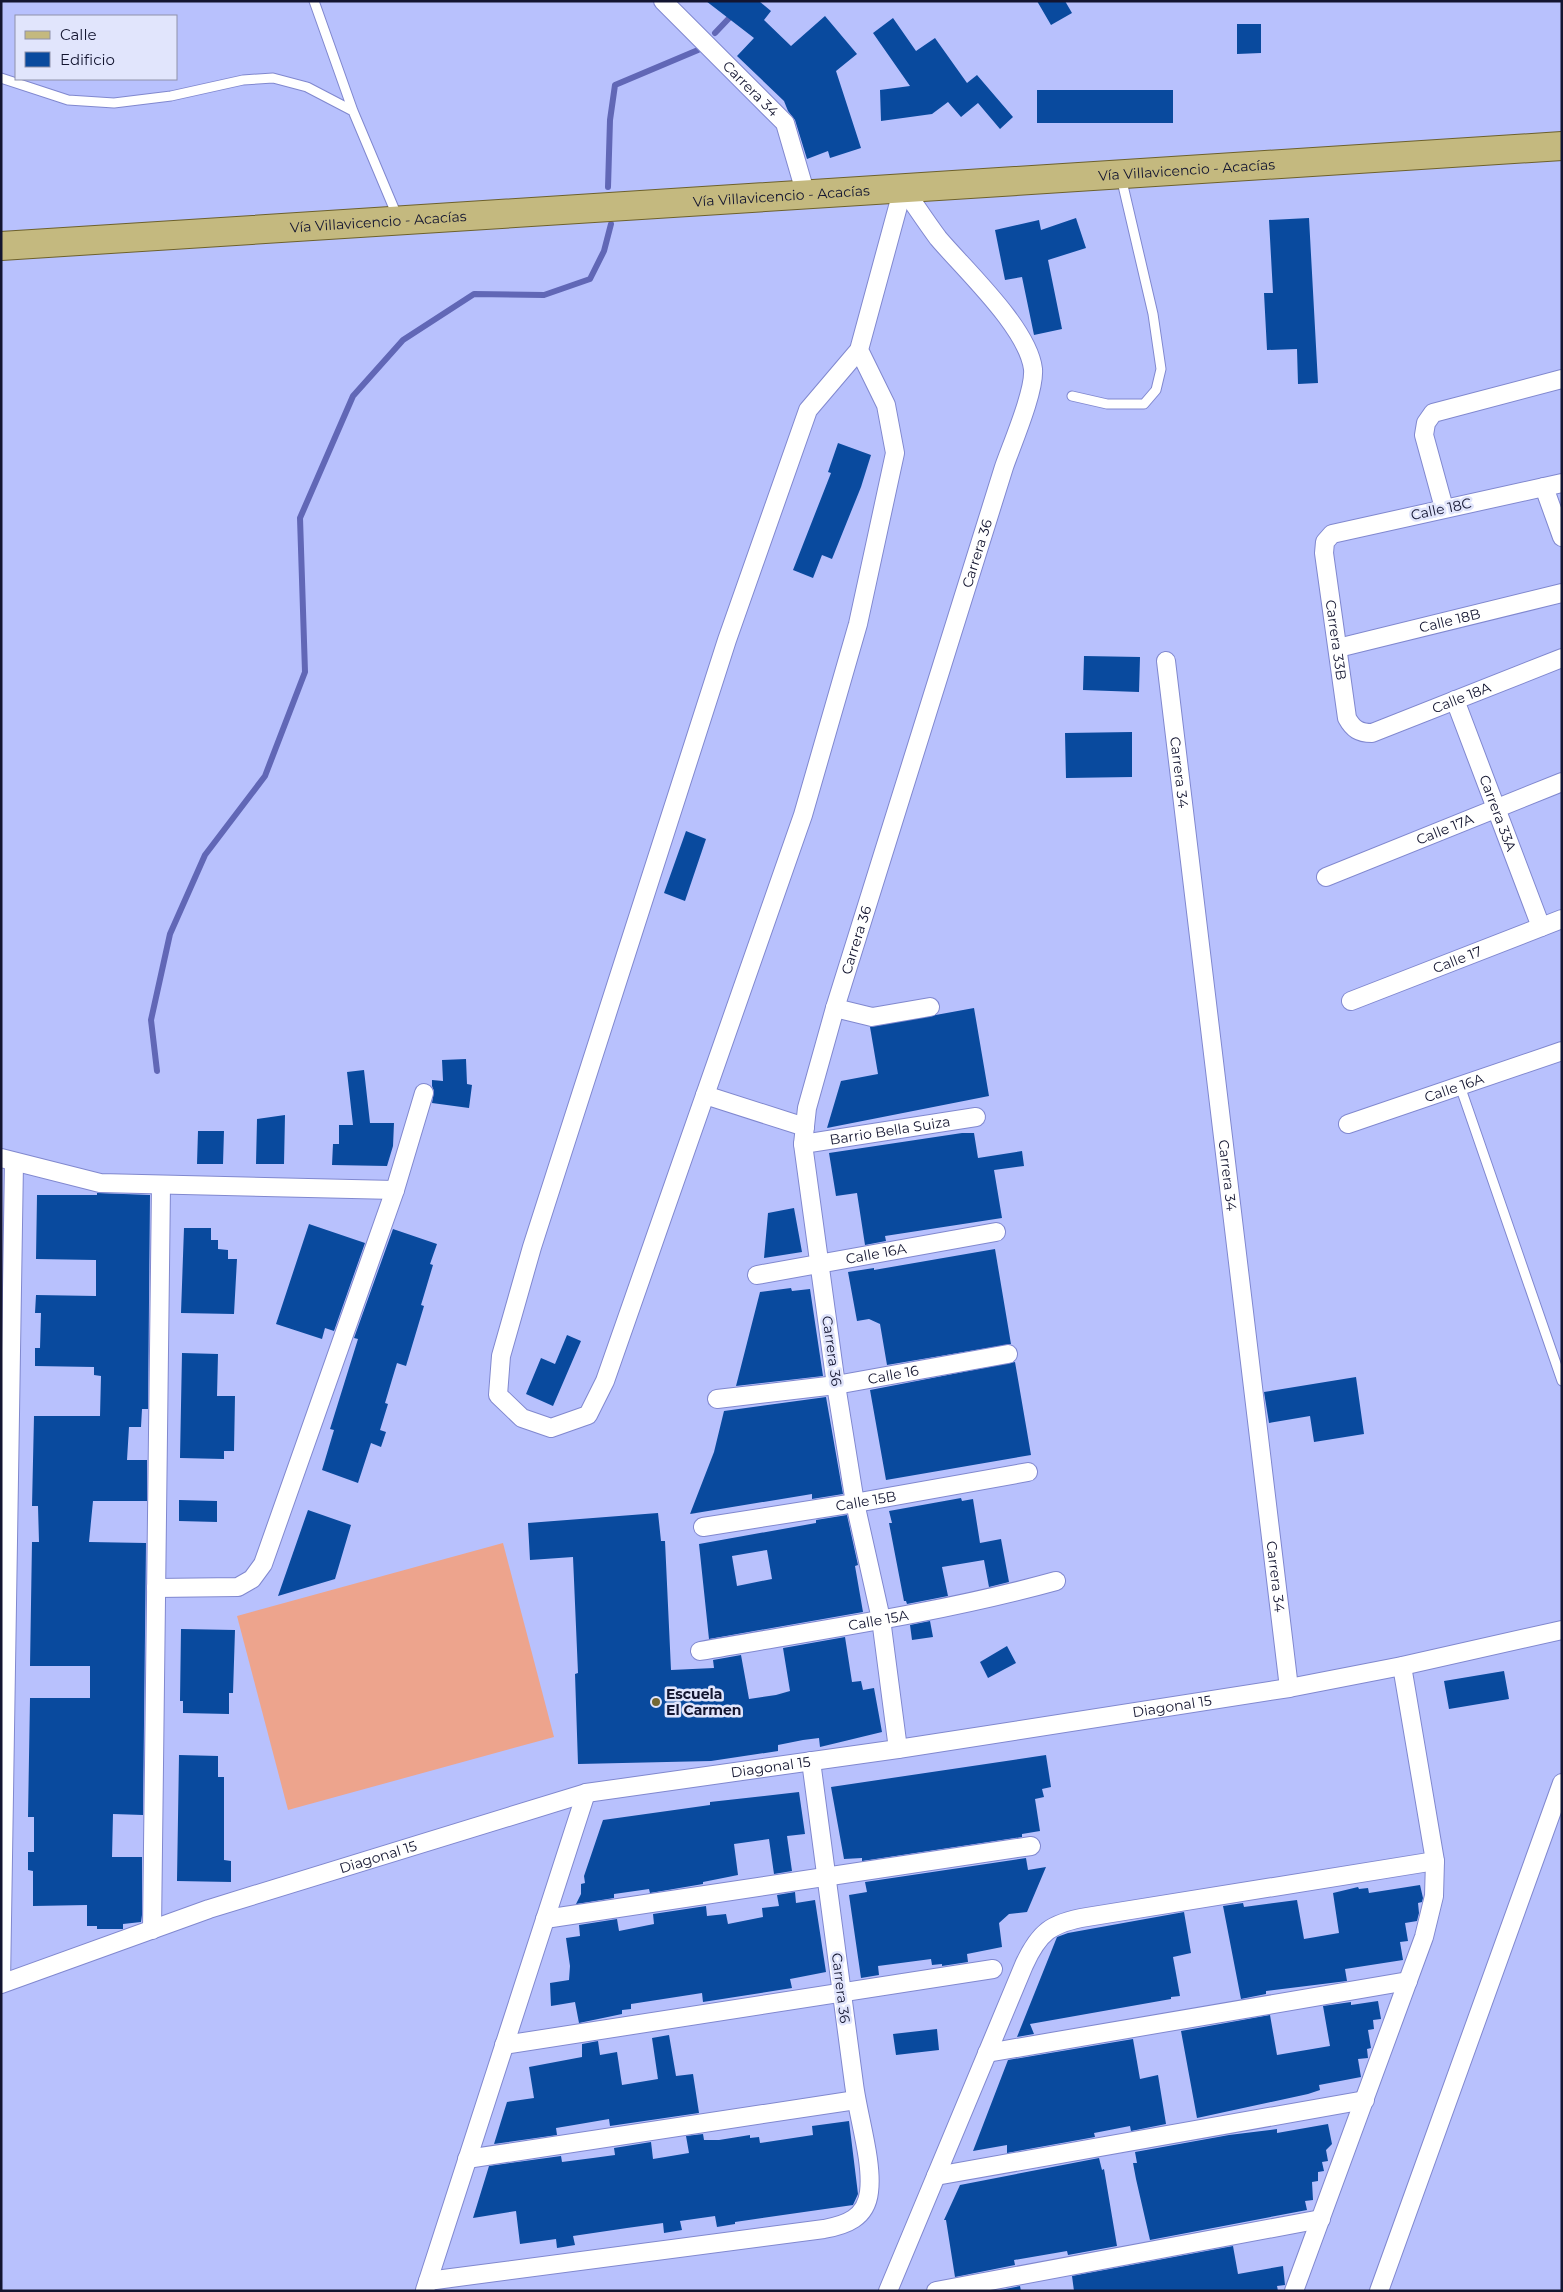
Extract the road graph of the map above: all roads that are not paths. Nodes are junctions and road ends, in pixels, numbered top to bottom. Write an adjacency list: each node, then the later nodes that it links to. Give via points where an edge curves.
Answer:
1 (314, 1): 4 (lane)
2 (663, 1): 8 (street, Carrera 34, via 785,123)
3 (1, 78): 4 (lane, via 68,100 114,103 171,96 243,80 273,78 307,87)
4 (352, 111): 9 (lane)
5 (1562, 146): 6 (main road, Vía Villavicencio - Acacías)
6 (1121, 174): 7 (main road, Vía Villavicencio - Acacías); 13 (lane, via 1153,314 1161,369 1156,390 1144,404 1107,404)
7 (903, 188): 8 (main road, Vía Villavicencio - Acacías); 11 (street); 32 (street, Carrera 36, via 937,236 1027,345 1033,370 1027,399)
8 (806, 195): 9 (main road, Vía Villavicencio - Acacías)
9 (399, 220): 10 (main road, Vía Villavicencio - Acacías)
10 (1, 246)
11 (859, 350): 36 (street, via 886,405 895,453 858,624 803,815); 36 (street, via 808,410 727,640 532,1247 501,1356 498,1394 522,1418 551,1428 588,1414 605,1381)
12 (1562, 379): 16 (street, via 1433,412 1426,423 1424,435)
13 (1072, 396)
14 (1562, 483): 15 (street, Calle 18C)
15 (1544, 487): 16 (street, Calle 18C); 17 (street)
16 (1444, 508): 18 (street, Calle 18C, via 1332,534)
17 (1562, 537)
18 (1325, 542): 20 (street, Carrera 33B)
19 (1562, 593): 20 (street, Calle 18B)
20 (1338, 648): 24 (street, Carrera 33B, via 1346,718)
21 (1562, 658): 23 (street, Calle 18A)
22 (1166, 661): 59 (street, Carrera 34)
23 (1455, 700): 24 (street, Calle 18A, via 1372,733); 26 (street, Carrera 33A)
24 (1361, 733)
25 (1562, 782): 26 (street, Calle 17A)
26 (1497, 807): 27 (street, Calle 17A); 29 (street, Carrera 33A)
27 (1326, 876)
28 (1562, 919): 29 (street, Calle 17)
29 (1541, 927): 30 (street, Calle 17)
30 (1351, 1001)
31 (930, 1007): 32 (street, via 872,1016)
32 (835, 1008): 39 (street, Carrera 36, via 808,1108)
33 (1562, 1051): 34 (street, Calle 16A)
34 (1460, 1086): 38 (street, Calle 16A); 47 (lane)
35 (424, 1093): 42 (street)
36 (705, 1095): 39 (street)
37 (976, 1117): 39 (street, Barrio Bella Suiza)
38 (1348, 1124)
39 (804, 1135): 44 (street, Carrera 36)
40 (8, 1160): 41 (street, via 100,1184); 71 (street)
41 (161, 1185): 42 (street); 54 (street)
42 (395, 1190): 54 (street, via 263,1564 252,1579 238,1586)
43 (996, 1232): 44 (street, Calle 16A)
44 (820, 1263): 45 (street, Calle 16A); 48 (street, Carrera 36)
45 (757, 1275)
46 (1008, 1354): 48 (street, Calle 16)
47 (1562, 1381)
48 (836, 1385): 49 (street, Calle 16); 51 (street, Carrera 36)
49 (717, 1399)
50 (1028, 1472): 51 (street, Calle 15B)
51 (855, 1503): 52 (street, Calle 15B); 55 (street, Carrera 36)
52 (703, 1527)
53 (1056, 1581): 55 (street, Calle 15A)
54 (156, 1588): 68 (street)
55 (881, 1620): 57 (street, Calle 15A); 60 (street, Carrera 36)
56 (1562, 1630): 58 (street, Diagonal 15)
57 (700, 1650)
58 (1402, 1666): 59 (street, Diagonal 15); 65 (street)
59 (1289, 1688): 60 (street, Diagonal 15)
60 (898, 1749): 61 (street, Diagonal 15)
61 (811, 1761): 63 (street, Diagonal 15); 66 (street, Carrera 36)
62 (1562, 1783): 84 (street)
63 (586, 1793): 67 (street); 68 (street, Diagonal 15, via 424,1841)
64 (1031, 1846): 66 (street)
65 (1435, 1861): 70 (street, via 1434,1896); 74 (street, via 1066,1920 1046,1930 1033,1945)
66 (826, 1877): 67 (street); 72 (street, Carrera 36)
67 (545, 1919): 73 (street)
68 (152, 1930): 71 (street, Diagonal 15)
69 (993, 1969): 72 (street)
70 (1408, 1981): 74 (street); 76 (street)
71 (1, 1984)
72 (842, 1993): 73 (street); 75 (street, Carrera 36)
73 (504, 2045): 77 (street)
74 (987, 2053): 78 (street)
75 (856, 2100): 77 (street); 80 (street, Carrera 36, via 870,2174 869,2194 861,2214 845,2225)
76 (1364, 2100): 78 (street); 79 (street)
77 (467, 2159): 80 (street)
78 (936, 2176): 81 (street)
79 (1321, 2219): 82 (street); 83 (street)
80 (426, 2286)
81 (888, 2291)
82 (936, 2291)
83 (1294, 2291)
84 (1379, 2291)

